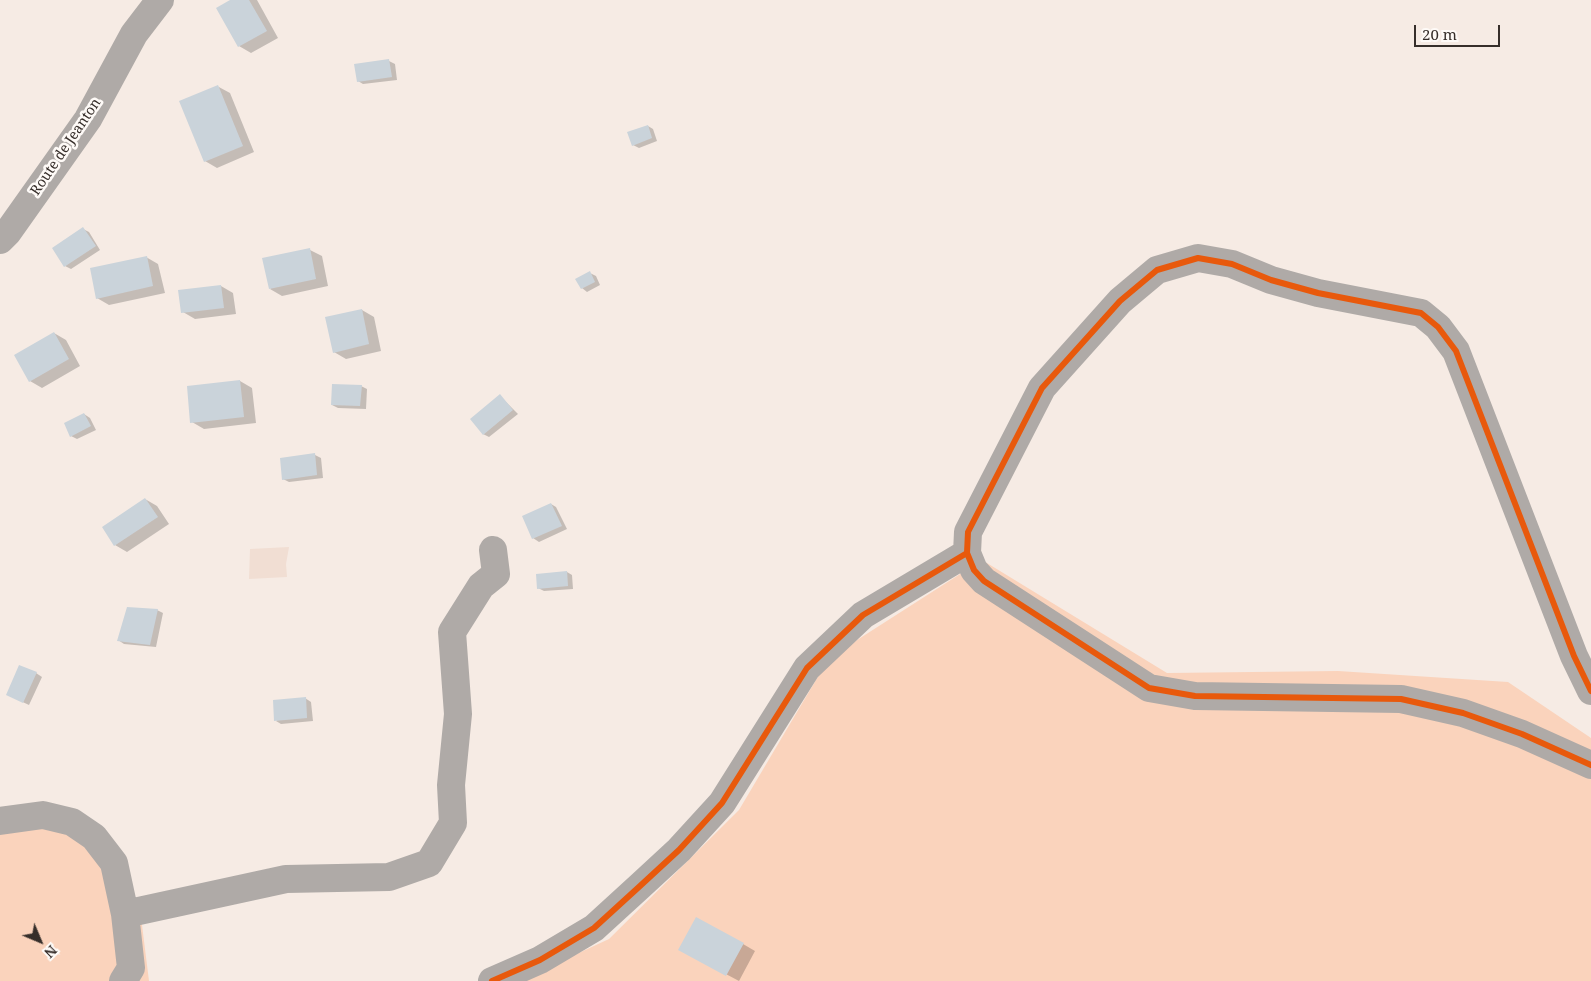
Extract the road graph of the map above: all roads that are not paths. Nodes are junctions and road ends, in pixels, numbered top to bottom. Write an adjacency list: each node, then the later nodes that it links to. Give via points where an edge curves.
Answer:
1 (160, 0): 2 (street, Route de Jeanton, via 134,34 88,119)
2 (0, 240)
3 (493, 550): 8 (street, via 496,574 481,586 452,632 458,714 451,785 453,823 429,862 388,877 286,879)
4 (967, 553): 5 (street, via 968,532 1042,388 1120,301 1157,270 1198,258 1232,264 1271,280 1318,293 1420,314 1438,327 1456,351 1574,656); 6 (street, via 974,570 984,581 1149,688 1196,696 1401,699 1463,713 1522,734); 10 (street, via 863,615 807,668 722,803 679,850 594,928 540,960)
5 (1591, 691)
6 (1591, 765)
7 (0, 821): 8 (street, via 43,814 72,822 94,837 114,863)
8 (125, 914): 9 (street, via 131,968)
9 (123, 981)
10 (492, 981)

